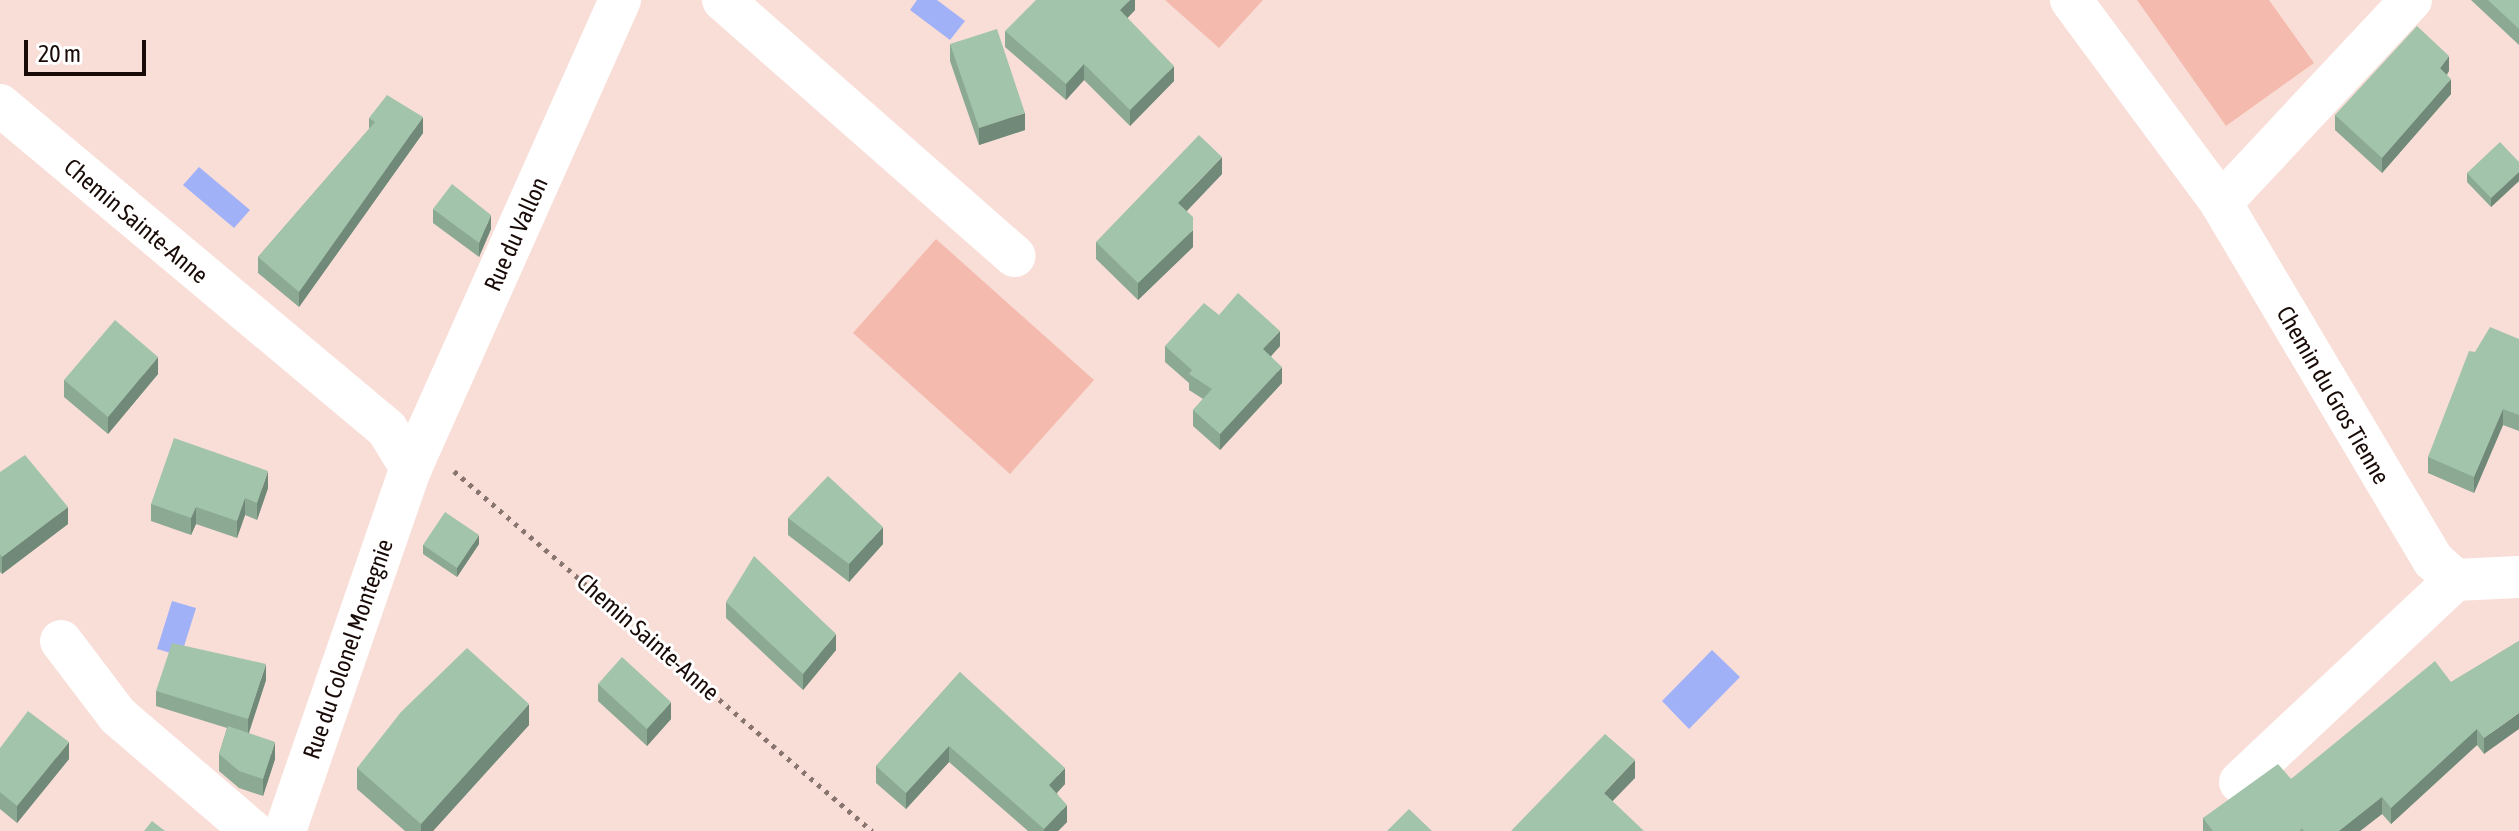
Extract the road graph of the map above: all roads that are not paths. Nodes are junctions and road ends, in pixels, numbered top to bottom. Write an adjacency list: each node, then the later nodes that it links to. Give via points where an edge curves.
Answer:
1 (620, 0): 8 (street, Rue du Vallon)
2 (723, 0): 7 (street)
3 (2071, 0): 6 (street, Chemin du Gros Tienne)
4 (2411, 0): 6 (street)
5 (0, 105): 8 (street, Chemin Sainte-Anne)
6 (2221, 203): 10 (street, Chemin du Gros Tienne, via 2412,529)
7 (1014, 256)
8 (416, 457): 14 (street, Rue du Colonel Montegnie)
9 (2519, 577): 10 (street)
10 (2455, 580): 12 (street)
11 (61, 641): 13 (street, via 118,716)
12 (2240, 782)
13 (252, 831)
14 (285, 831)

